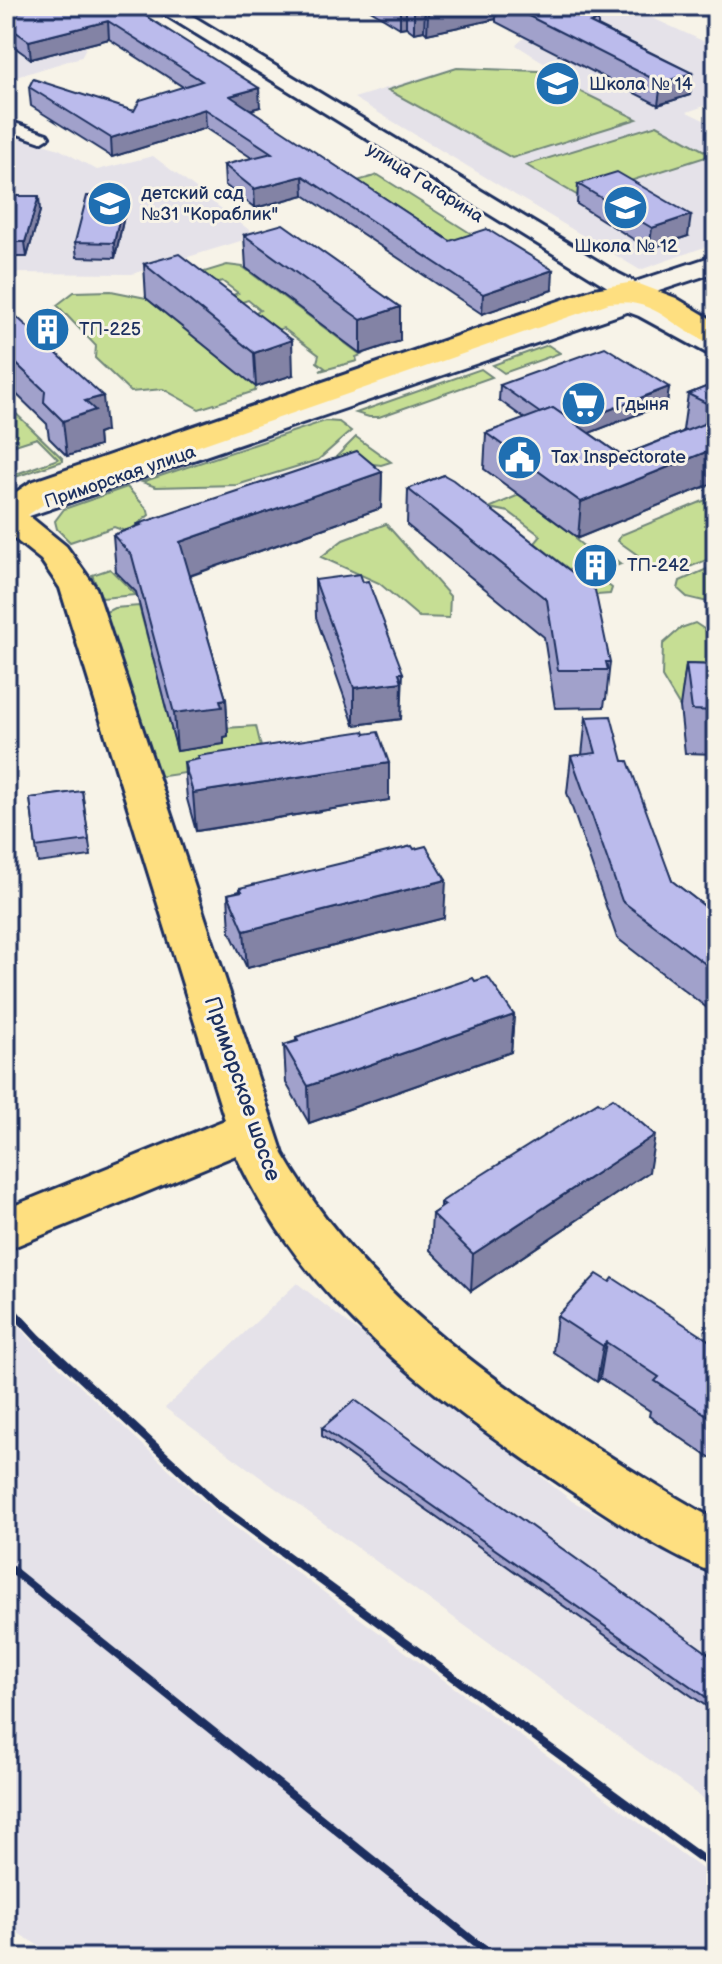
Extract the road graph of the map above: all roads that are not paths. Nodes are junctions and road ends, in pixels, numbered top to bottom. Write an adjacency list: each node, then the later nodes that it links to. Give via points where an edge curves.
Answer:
1 (138, 6): 6 (main road, улица Гагарина)
2 (161, 6): 6 (main road, улица Гагарина, via 610,280)
3 (6, 125): 4 (street)
4 (41, 137)
5 (716, 263): 6 (main road, Приморская улица)
6 (622, 297): 7 (main road, улица Гагарина, via 666,304); 8 (street, улица Гагарина); 9 (main road, Приморская улица, via 139,463 43,489)
7 (716, 335)
8 (716, 351)
9 (6, 515): 10 (main road, Приморское шоссе, via 54,553 81,595)
10 (251, 1129): 11 (main road); 12 (main road, Приморское шоссе, via 281,1199 306,1236 387,1322 504,1416)
11 (6, 1230)
12 (716, 1548)

